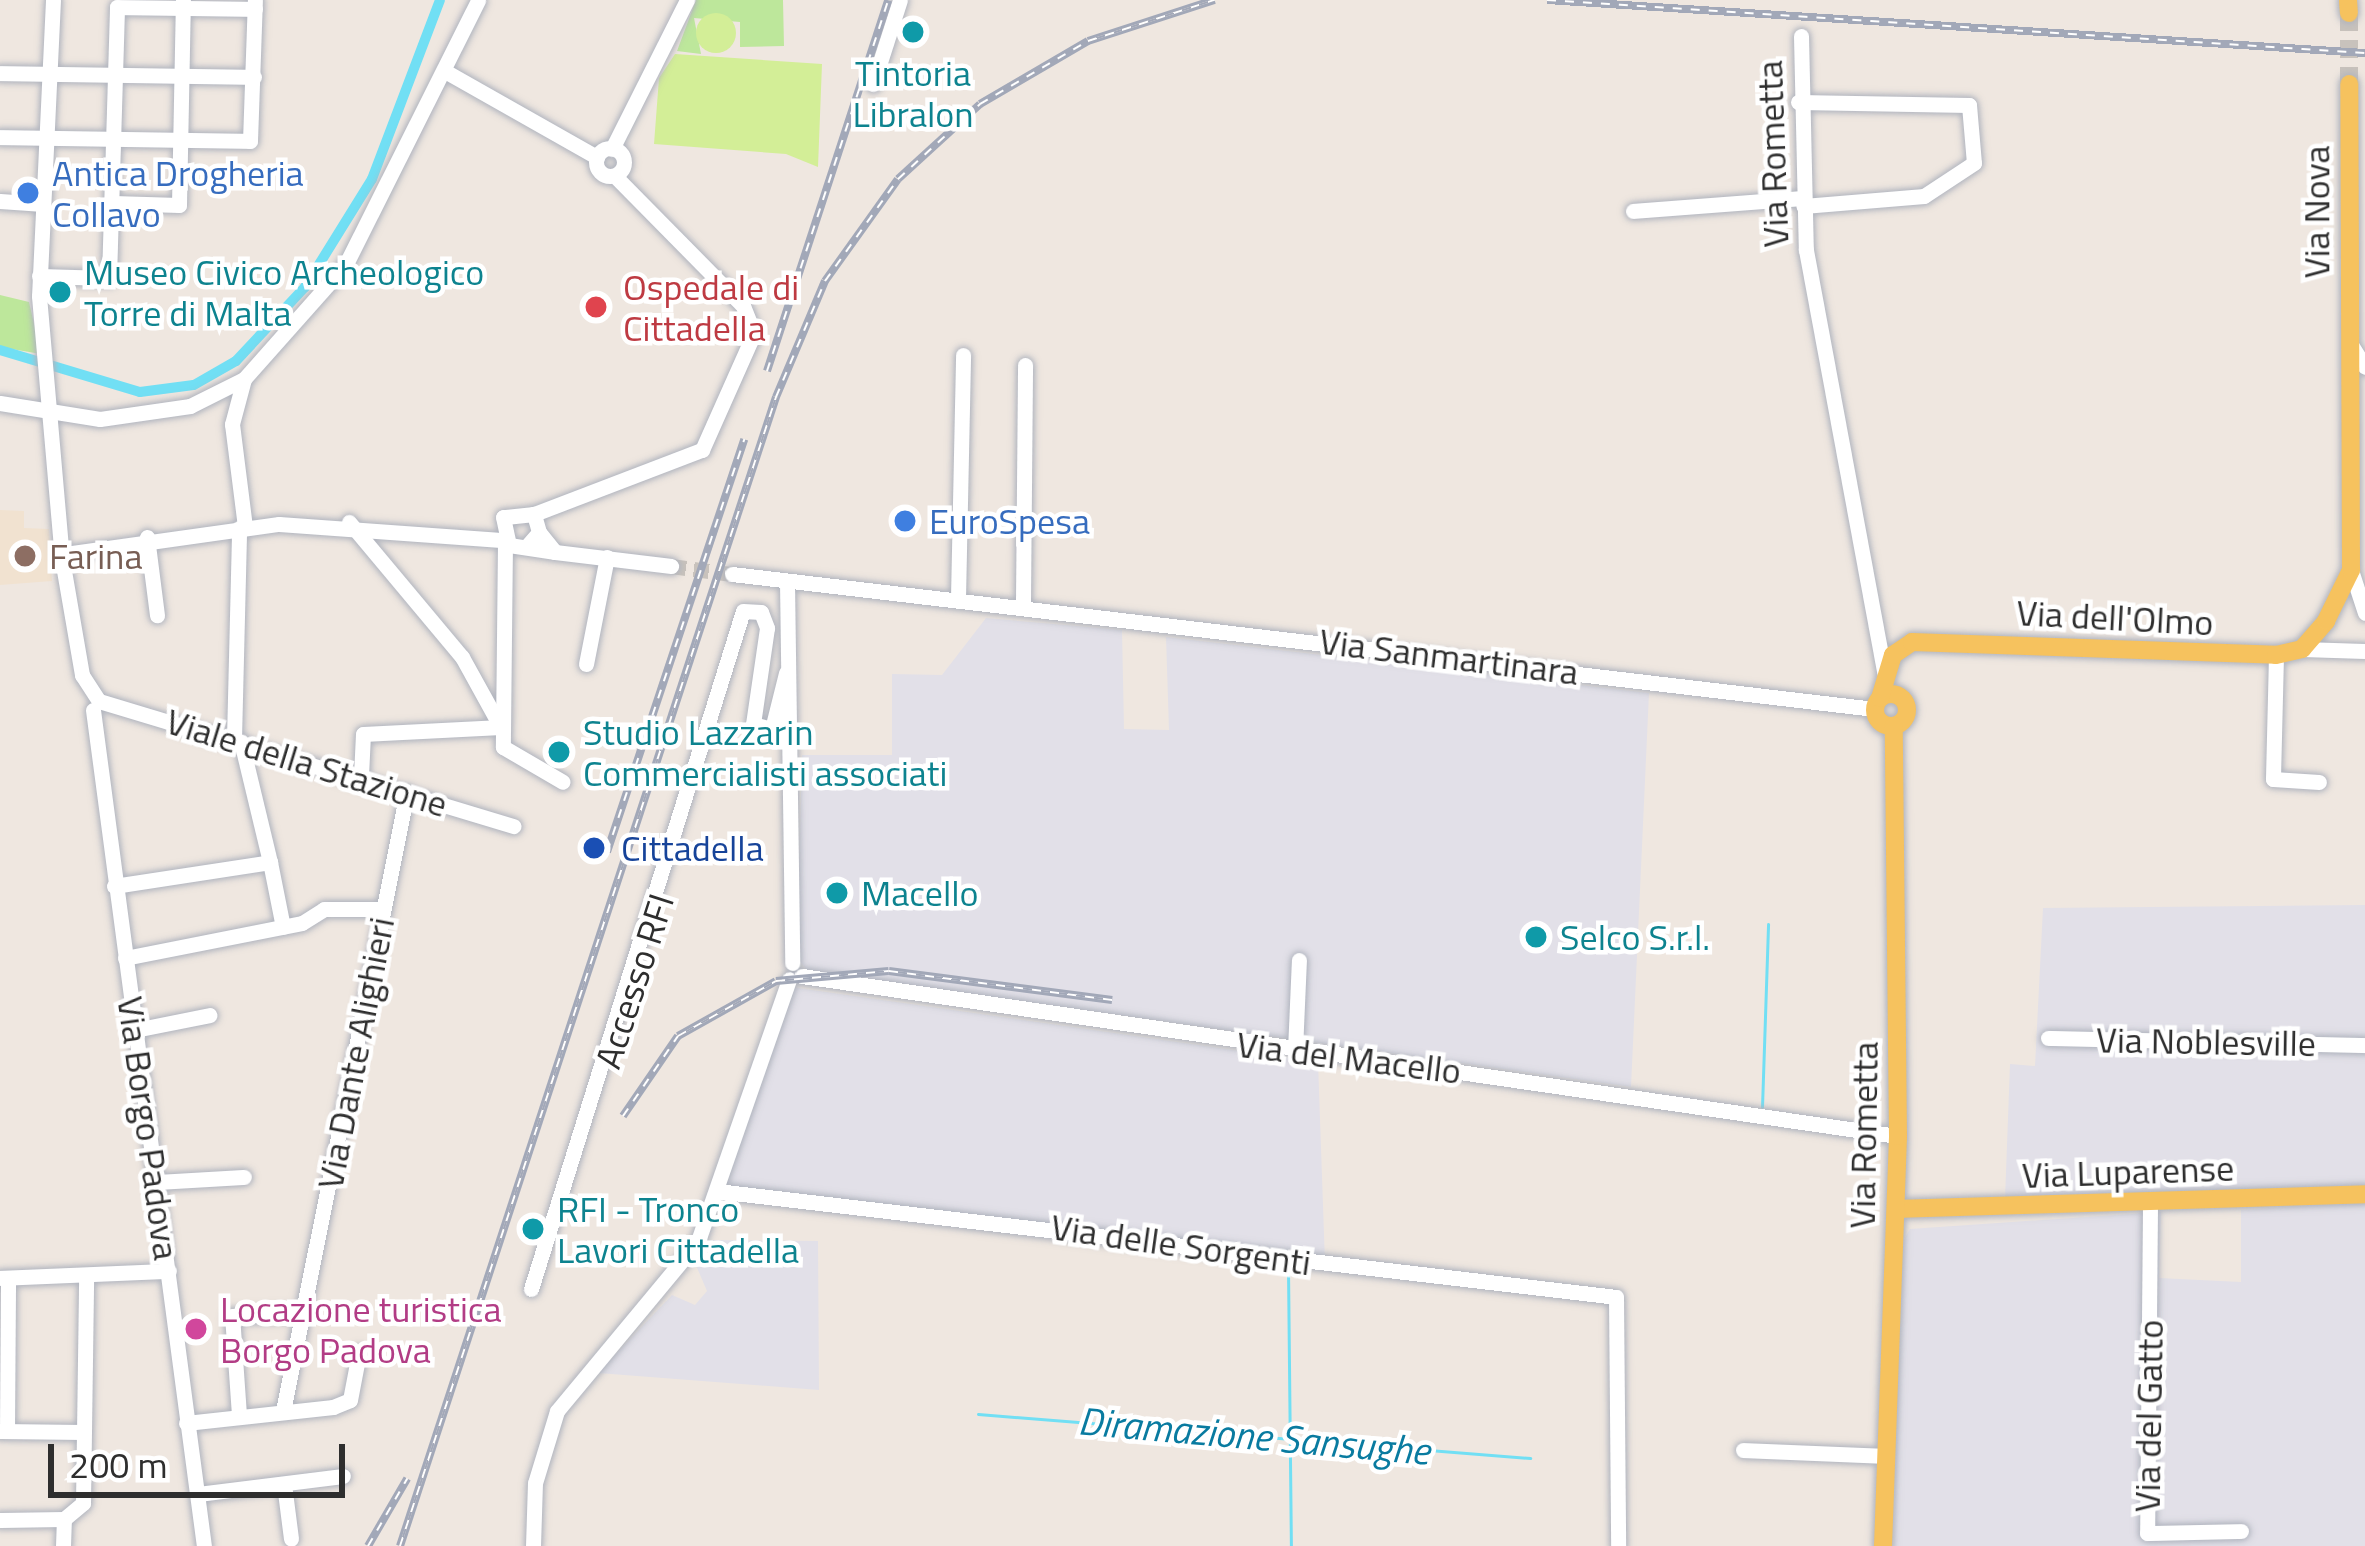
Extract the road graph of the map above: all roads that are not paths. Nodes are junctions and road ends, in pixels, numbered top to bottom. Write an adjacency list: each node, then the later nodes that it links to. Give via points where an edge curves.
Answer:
1 (53, 0): 9 (street, Via Borgo Padova)
2 (478, 0): 12 (street)
3 (687, 0): 21 (street)
4 (900, 0): 14 (street)
5 (183, 4): 6 (street); 8 (street, via 117,7); 10 (street)
6 (255, 4): 13 (street)
7 (1802, 36): 16 (street, Via Rometta)
8 (117, 71): 9 (street); 10 (street); 18 (street)
9 (47, 73): 11 (street); 19 (street, Via Borgo Padova)
10 (182, 73): 13 (street); 20 (street)
11 (0, 74)
12 (450, 74): 21 (street); 32 (street, via 346,264)
13 (254, 77): 20 (street, via 250,141)
14 (873, 84)
15 (2349, 84): 28 (main road, Via Nova)
16 (1798, 102): 23 (street, Via Rometta); 23 (street, via 1969,105 1974,163 1924,196)
17 (0, 137): 19 (street)
18 (114, 138): 19 (street); 20 (street); 25 (street)
19 (45, 139): 24 (street, Via Borgo Padova)
20 (179, 139): 25 (street, via 179,205)
21 (605, 153): 37 (street, via 615,176 742,307 754,333 702,450)
22 (0, 201): 24 (street)
23 (1803, 202): 26 (street); 55 (street, Via Rometta)
24 (43, 203): 27 (street, Via Borgo Padova)
25 (113, 203): 27 (street, via 109,278)
26 (1633, 211)
27 (40, 276): 34 (street, Via Borgo Padova)
28 (2348, 340): 31 (street); 47 (main road, Via Nova)
29 (963, 355): 50 (street)
30 (1025, 365): 51 (street)
31 (2365, 367)
32 (244, 379): 34 (street, via 190,406); 38 (street, via 232,424)
33 (0, 403): 34 (street)
34 (55, 415): 45 (street, Via Borgo Padova)
35 (349, 522): 38 (street); 40 (street); 66 (street, via 462,657)
36 (500, 523): 37 (street, via 512,510); 40 (street); 41 (street)
37 (536, 523): 42 (street); 43 (street)
38 (242, 527): 39 (street); 67 (street)
39 (147, 537): 45 (street); 54 (street)
40 (476, 537): 41 (street)
41 (504, 541): 42 (street); 66 (street)
42 (527, 546): 43 (street)
43 (555, 552): 44 (street)
44 (607, 557): 46 (street); 61 (street)
45 (65, 560): 63 (street, Via Borgo Padova)
46 (670, 566)
47 (2350, 570): 52 (main road); 53 (street)
48 (731, 574): 49 (street, Via Sanmartinara)
49 (787, 582): 50 (street, Via Sanmartinara); 62 (street)
50 (958, 598): 51 (street, Via Sanmartinara)
51 (1023, 601): 64 (street, Via Sanmartinara)
52 (2331, 614): 53 (street); 56 (main road); 57 (street)
53 (2365, 614)
54 (157, 615)
55 (1877, 623): 60 (street, Via Rometta); 60 (street, Via Rometta)
56 (2302, 649): 57 (street, Via dell'Olmo); 59 (main road, Via dell'Olmo)
57 (2341, 650): 58 (street, Via dell'Olmo)
58 (2364, 650)
59 (2276, 655): 60 (main road, Via dell'Olmo, via 1926,642); 70 (street, via 2273,779)
60 (1894, 660): 64 (main road, Via Rometta)
61 (586, 664)
62 (786, 673): 79 (street, via 797,781); 95 (street, Accesso RFI, via 772,728 752,724 767,628 749,609)
63 (93, 701): 67 (street, Viale della Stazione); 74 (street, Via Borgo Padova)
64 (1885, 702): 65 (main road); 65 (main road, Via Rometta, via 1906,712)
65 (1894, 726): 85 (main road, Via Rometta)
66 (501, 727): 68 (street, via 363,734); 69 (street, via 513,756)
67 (239, 743): 68 (street, Viale della Stazione); 73 (street)
68 (361, 776): 71 (street, Viale della Stazione)
69 (563, 782)
70 (2318, 782)
71 (406, 792): 72 (street, Viale della Stazione); 75 (street, Via Dante Alighieri)
72 (514, 826)
73 (270, 862): 74 (street); 76 (street)
74 (114, 886): 77 (street, Via Borgo Padova)
75 (383, 909): 76 (street, via 324,909); 96 (street, Via Dante Alighieri)
76 (283, 926): 77 (street)
77 (125, 958): 81 (street, Via Borgo Padova)
78 (1299, 960): 84 (street)
79 (795, 973): 84 (street, Via del Macello); 88 (street)
80 (210, 1015): 81 (street)
81 (135, 1030): 87 (street, Via Borgo Padova)
82 (2048, 1038): 83 (street, Via Noblesville)
83 (2365, 1045)
84 (1295, 1050): 85 (street, Via del Macello)
85 (1898, 1136): 91 (main road, Via Rometta)
86 (244, 1177): 87 (street)
87 (156, 1182): 92 (street, Via Borgo Padova)
88 (717, 1191): 114 (street, via 682,1267 595,1354 557,1411 535,1483); 115 (street, Via delle Sorgenti, via 1616,1297)
89 (2365, 1194): 90 (main road, Via Luparense)
90 (2150, 1206): 91 (main road, Via Luparense); 110 (street, Via del Gatto, via 2147,1533)
91 (1896, 1209): 104 (main road, Via Rometta)
92 (169, 1271): 93 (street); 100 (street, Via Borgo Padova)
93 (86, 1275): 94 (street); 102 (street)
94 (4, 1278): 101 (street)
95 (531, 1289)
96 (299, 1313): 98 (street, Via Dante Alighieri); 99 (street, via 232,1316)
97 (358, 1353): 98 (street, via 350,1400)
98 (284, 1406): 99 (street)
99 (239, 1414): 100 (street)
100 (186, 1423): 107 (street, Via Borgo Padova)
101 (3, 1431): 102 (street)
102 (83, 1432): 109 (street, via 83,1503)
103 (1743, 1450): 104 (street)
104 (1886, 1456): 116 (main road, Via Rometta)
105 (343, 1476): 106 (street)
106 (284, 1484): 107 (street); 111 (street)
107 (198, 1494): 113 (street, Via Borgo Padova)
108 (0, 1520): 109 (street)
109 (64, 1520): 112 (street)
110 (2241, 1531)
111 (291, 1539)
112 (63, 1546)
113 (204, 1546)
114 (533, 1546)
115 (1618, 1546)
116 (1883, 1546)

